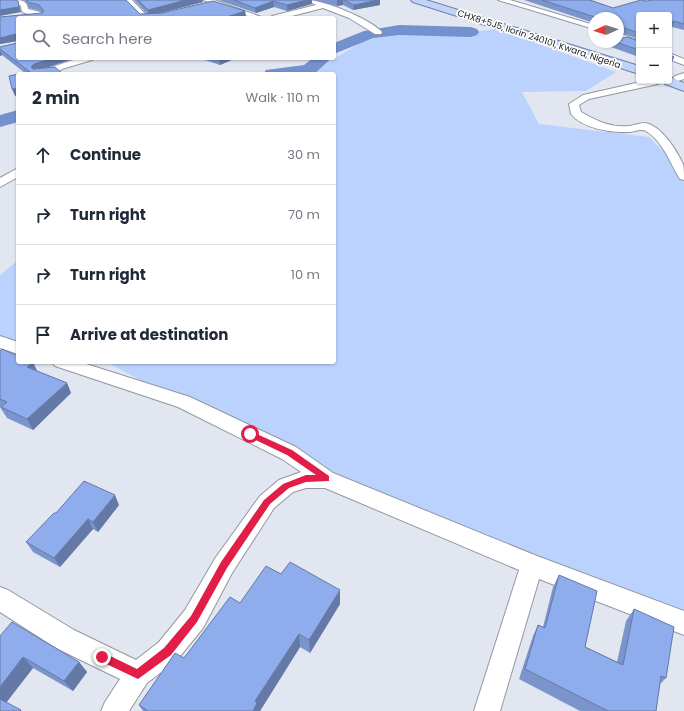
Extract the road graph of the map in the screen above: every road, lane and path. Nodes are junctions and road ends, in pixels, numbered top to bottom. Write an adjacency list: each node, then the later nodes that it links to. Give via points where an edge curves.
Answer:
1 (17, 0): 11 (street, via 26,10)
2 (128, 0): 12 (street)
3 (311, 0): 9 (street)
4 (416, 0): 23 (main road, CHX8+5J5, Ilorin 240101, Kwara, Nigeria)
5 (433, 0): 22 (main road, CHX8+5J5, Ilorin 240101, Kwara, Nigeria)
6 (502, 0): 15 (street)
7 (210, 1): 8 (street); 13 (street)
8 (200, 6)
9 (323, 6): 14 (street); 16 (street, via 352,16)
10 (22, 16): 11 (street)
11 (39, 16)
12 (143, 16)
13 (254, 16)
14 (283, 16)
15 (588, 25)
16 (378, 32)
17 (624, 38): 18 (street)
18 (636, 43)
19 (672, 57): 21 (street)
20 (82, 60): 24 (street)
21 (684, 62)
22 (636, 64)
23 (636, 69)
24 (49, 72)
25 (644, 84): 27 (street, via 586,97 574,104 576,114 596,125 613,129 644,126 650,129 662,138)
26 (16, 173): 28 (street)
27 (684, 176)
28 (0, 183)
29 (0, 342): 30 (street)
30 (16, 347)
31 (67, 364): 32 (street, via 184,402 289,453)
32 (326, 478): 33 (street); 36 (street, via 306,479 286,486 267,502 224,565 194,619 168,651)
33 (532, 565): 35 (street); 38 (street)
34 (0, 598): 36 (street, via 65,639)
35 (684, 623)
36 (138, 674): 37 (street)
37 (114, 711)
38 (487, 711)

